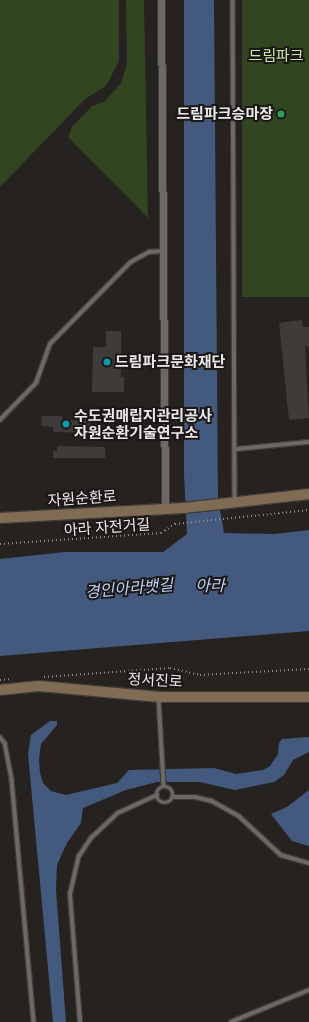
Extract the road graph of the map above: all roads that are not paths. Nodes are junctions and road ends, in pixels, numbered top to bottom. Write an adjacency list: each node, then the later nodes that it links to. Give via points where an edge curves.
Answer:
1 (161, 0): 3 (street)
2 (233, 0): 6 (lane)
3 (162, 250): 4 (lane, via 149,252 131,262 50,344 36,383); 9 (street)
4 (0, 420)
5 (309, 442): 6 (lane)
6 (236, 449): 8 (lane)
7 (309, 494): 8 (street)
8 (232, 503): 9 (street, 자원순환로, via 184,508)
9 (165, 507): 10 (street, 자원순환로)
10 (0, 518)
11 (0, 690): 12 (street, 정서진로, via 39,686)
12 (159, 697): 13 (street, 정서진로); 15 (lane)
13 (309, 697)
14 (0, 737): 20 (lane, via 5,743 12,780)
15 (164, 786): 16 (lane, via 159,789); 17 (lane, via 171,789)
16 (157, 795): 17 (lane, via 160,801 167,804); 21 (lane, via 118,813 102,825 77,862 70,894)
17 (174, 797): 18 (lane, via 195,797 212,801 239,816 281,855)
18 (309, 863)
19 (309, 990): 22 (lane)
20 (34, 1022)
21 (80, 1022)
22 (231, 1022)

